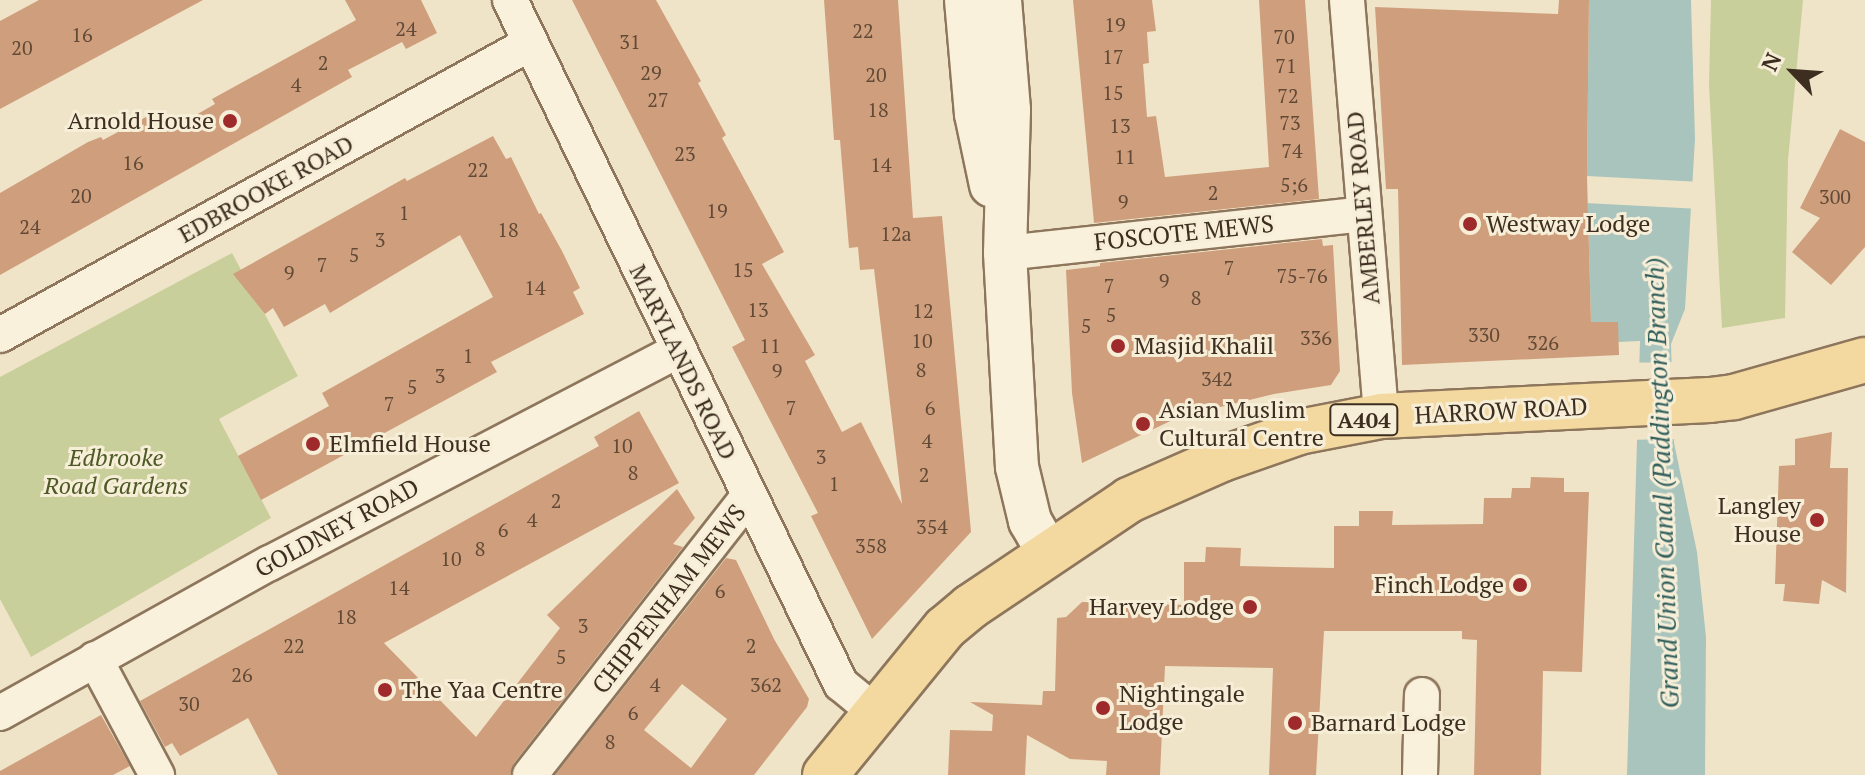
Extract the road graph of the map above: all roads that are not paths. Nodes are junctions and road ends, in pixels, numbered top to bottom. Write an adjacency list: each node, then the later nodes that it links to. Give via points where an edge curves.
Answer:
1 (510, 0): 5 (street, MARYLANDS ROAD)
2 (966, 0): 7 (street, via 976,114)
3 (1000, 0): 7 (street, via 1009,110)
4 (1347, 0): 6 (street, AMBERLEY ROAD)
5 (531, 43): 8 (street, EDBROOKE ROAD); 9 (street, MARYLANDS ROAD)
6 (1363, 214): 7 (street, FOSCOTE MEWS); 11 (street, AMBERLEY ROAD)
7 (1005, 253): 13 (street, via 1017,467 1030,521)
8 (0, 335)
9 (678, 351): 12 (street, MARYLANDS ROAD); 14 (street, GOLDNEY ROAD)
10 (1865, 360): 11 (main road, HARROW ROAD / A404, via 1710,400)
11 (1381, 416): 13 (main road, HARROW ROAD / A404, via 1299,432 1209,464 1129,500)
12 (748, 497): 16 (street, MARYLANDS ROAD, via 841,684); 19 (street, CHIPPENHAM MEWS)
13 (1048, 552): 16 (main road, HARROW ROAD / A404, via 945,628)
14 (95, 659): 17 (street, GOLDNEY ROAD); 18 (street)
15 (1422, 695): 21 (street)
16 (875, 712): 20 (main road, HARROW ROAD / A404)
17 (0, 713)
18 (157, 775)
19 (530, 775)
20 (825, 775)
21 (1420, 775)

